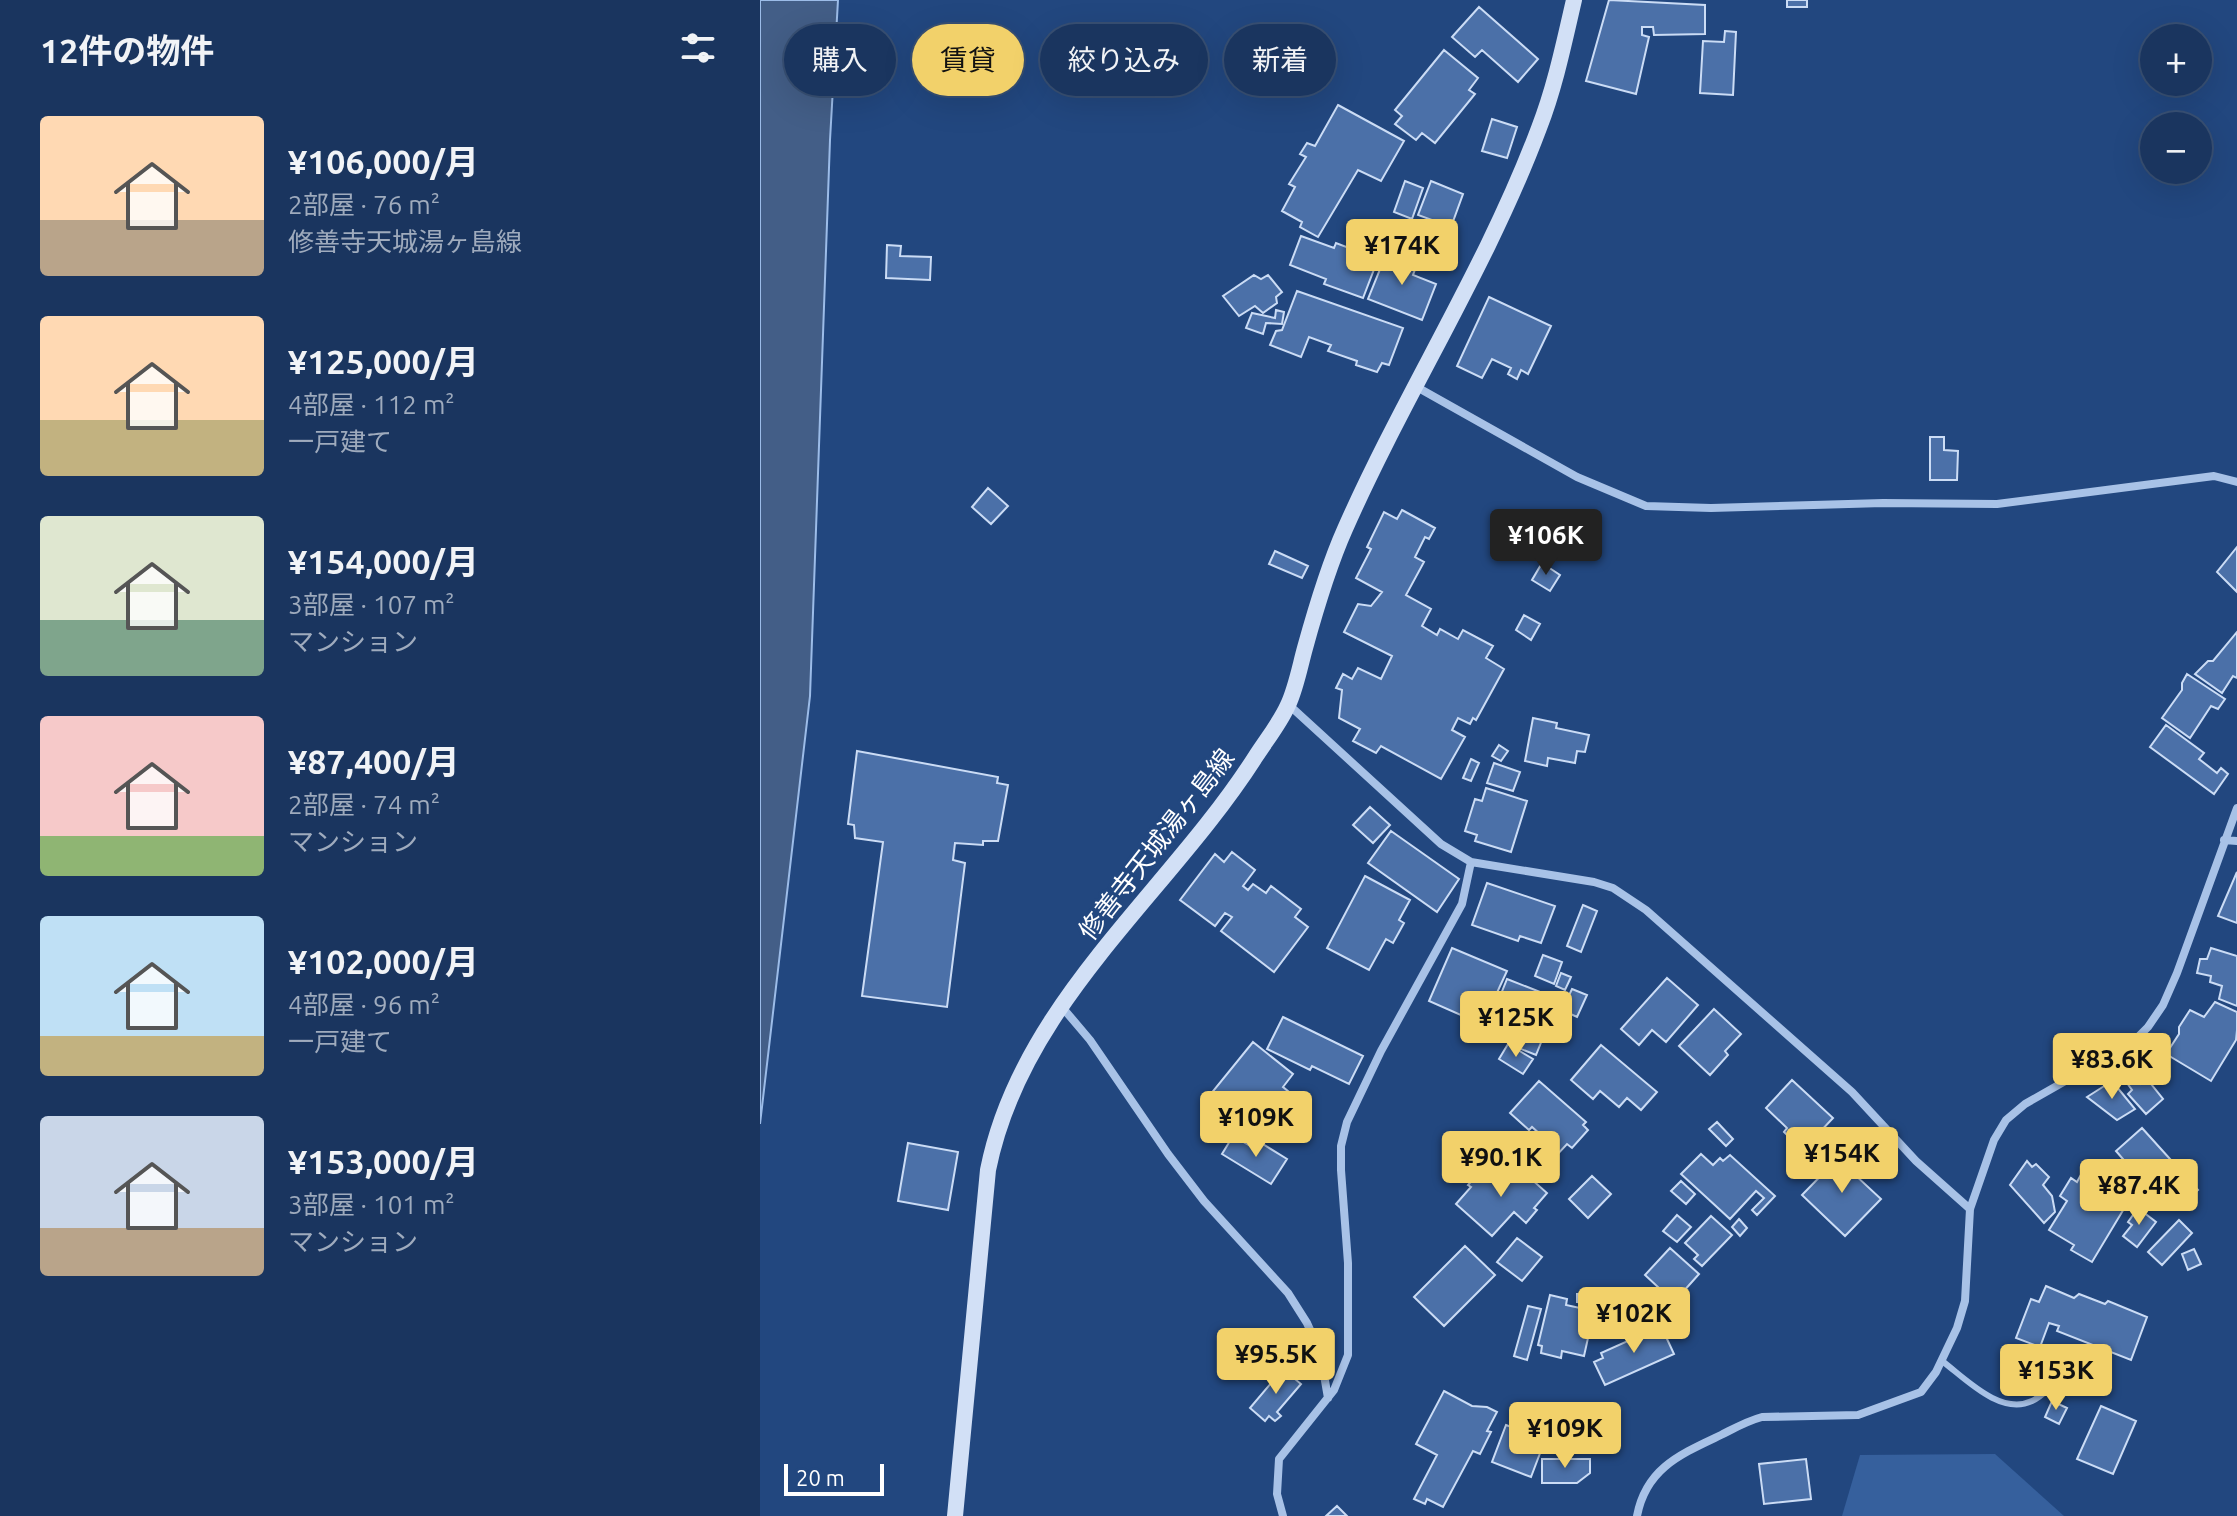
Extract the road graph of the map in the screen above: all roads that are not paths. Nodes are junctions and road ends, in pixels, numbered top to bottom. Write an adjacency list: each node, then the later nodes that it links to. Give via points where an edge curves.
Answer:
1 (1574, 0): 2 (main road, 修善寺天城湯ヶ島線, via 1539,129 1483,257)
2 (1415, 386): 3 (street, via 1577,477 1646,506 1997,504 2214,476); 4 (main road, 修善寺天城湯ヶ島線, via 1344,530)
3 (2237, 482)
4 (1289, 704): 8 (street, via 1441,844); 9 (main road, 修善寺天城湯ヶ島線, via 1230,798)
5 (2237, 808): 6 (street)
6 (2224, 840): 7 (street); 10 (street, via 2177,973 2148,1027 2132,1043 2006,1120)
7 (2237, 841)
8 (1471, 862): 10 (street, via 1594,882 1646,910 1852,1092); 13 (street, via 1462,904 1347,1122 1341,1170 1348,1355)
9 (1061, 1006): 13 (street, via 1195,1189 1288,1293 1320,1352); 14 (main road, 修善寺天城湯ヶ島線, via 1024,1068 996,1132 988,1170)
10 (1970, 1209): 11 (street, via 1965,1301)
11 (1942, 1361): 12 (lane, via 2000,1402 2017,1405 2032,1401); 16 (street, via 1921,1392 1890,1405 1858,1415 1762,1417 1680,1454 1648,1484)
12 (2065, 1370)
13 (1328, 1398): 15 (street, via 1279,1459 1277,1494)
14 (955, 1516)
15 (1283, 1516)
16 (1637, 1516)

